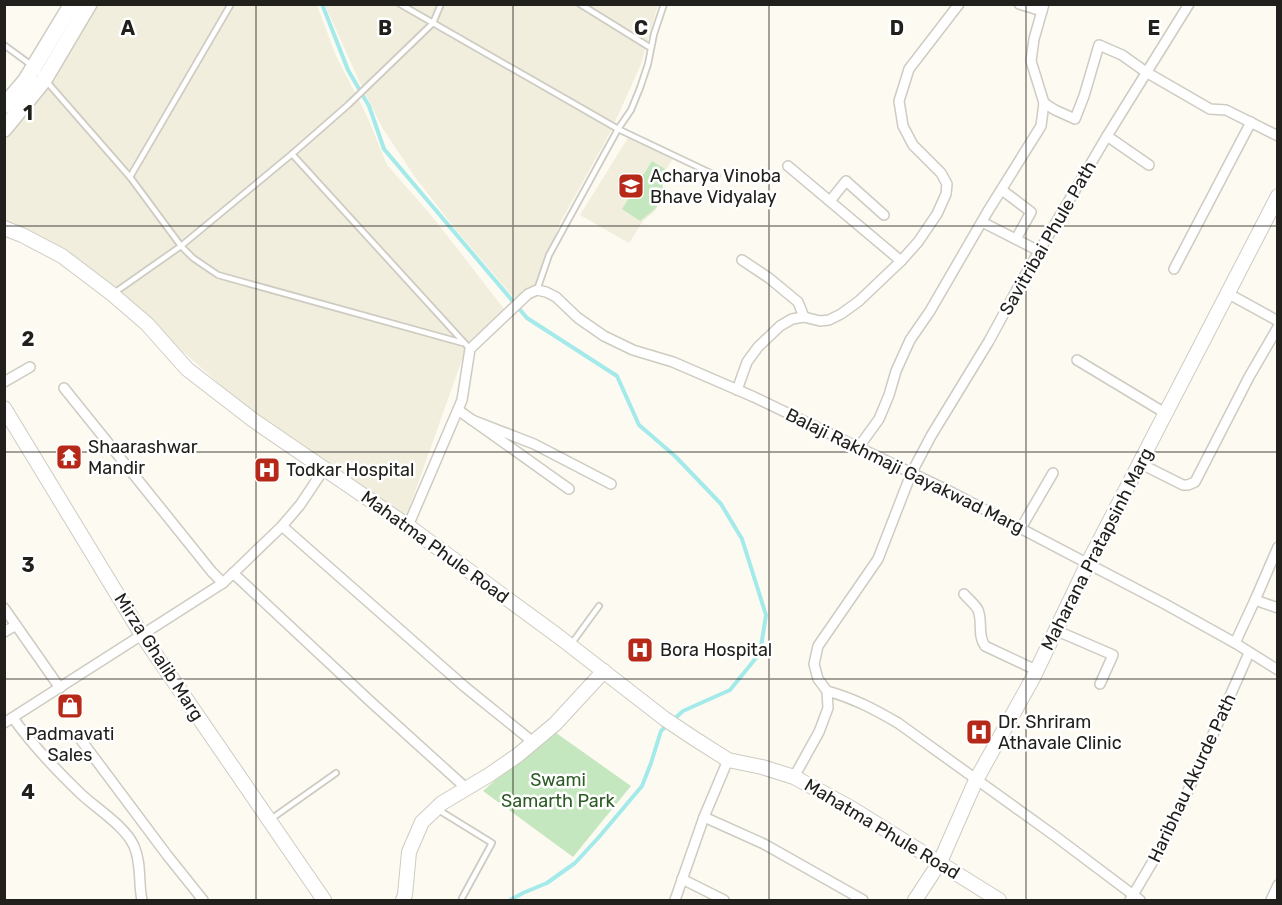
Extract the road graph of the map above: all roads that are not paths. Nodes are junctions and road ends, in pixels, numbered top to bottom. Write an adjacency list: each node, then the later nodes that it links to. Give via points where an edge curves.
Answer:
1 (72, 4): 15 (main road)
2 (89, 4): 17 (main road)
3 (231, 4): 29 (lane)
4 (400, 4): 12 (lane)
5 (441, 4): 12 (lane)
6 (580, 4): 14 (lane)
7 (664, 4): 14 (lane)
8 (959, 4): 40 (street, via 909,69 899,101 903,126 913,145 941,172 947,184 937,214)
9 (1019, 4): 11 (street)
10 (1189, 4): 16 (street, Savitribai Phule Path)
11 (1043, 8): 18 (street, via 1031,61)
12 (433, 23): 22 (lane); 25 (lane)
13 (4, 45): 15 (lane)
14 (651, 48): 22 (lane, via 640,88)
15 (34, 68): 17 (lane); 19 (main road)
16 (1146, 72): 18 (street, via 1099,45 1075,119); 20 (street, via 1210,109 1226,110); 23 (street, Savitribai Phule Path)
17 (44, 80): 21 (main road); 29 (lane)
18 (1044, 103): 30 (street, via 1041,126)
19 (4, 106)
20 (1251, 122): 24 (street); 41 (street)
21 (4, 129)
22 (618, 129): 28 (lane); 42 (lane)
23 (1107, 136): 26 (street); 38 (street, Savitribai Phule Path)
24 (1278, 136)
25 (292, 154): 37 (lane); 48 (lane)
26 (1149, 165)
27 (788, 166): 32 (street)
28 (717, 176)
29 (130, 177): 37 (lane)
30 (1002, 190): 34 (street); 36 (street, via 1031,212)
31 (1278, 196): 43 (street, Maharana Pratapsinh Marg)
32 (830, 201): 33 (street, via 846,181); 40 (street)
33 (884, 215)
34 (982, 222): 36 (street); 58 (street, via 910,340 879,419)
35 (4, 228): 44 (street, Mahatma Phule Road, via 62,256)
36 (1016, 239): 38 (street)
37 (181, 246): 44 (lane); 48 (lane, via 218,275)
38 (1039, 251): 62 (street, Savitribai Phule Path)
39 (742, 260): 45 (street, via 798,302)
40 (901, 261): 45 (street, via 842,314 819,321)
41 (1174, 269)
42 (532, 292): 48 (street); 53 (street, Balaji Rakhmaji Gayakwad Marg, via 555,297 604,336 633,350 673,362)
43 (1227, 293): 46 (street); 56 (street, Maharana Pratapsinh Marg)
44 (112, 294): 60 (street, Mahatma Phule Road, via 147,324 188,369)
45 (804, 317): 53 (street, via 780,326 758,347 747,362)
46 (1278, 321)
47 (1278, 327): 59 (street, via 1195,482 1183,485)
48 (467, 346): 55 (street)
49 (1077, 360): 56 (street)
50 (30, 367): 51 (street)
51 (4, 382)
52 (64, 388): 71 (street)
53 (737, 390): 58 (street, Balaji Rakhmaji Gayakwad Marg)
54 (4, 408): 80 (street, Mirza Ghalib Marg)
55 (458, 410): 57 (street); 66 (street)
56 (1165, 413): 59 (street, Maharana Pratapsinh Marg)
57 (472, 420): 63 (street, via 534,444); 64 (street)
58 (858, 448): 62 (street, Balaji Rakhmaji Gayakwad Marg)
59 (1139, 463): 69 (street, Maharana Pratapsinh Marg)
60 (324, 469): 65 (street); 66 (street, Mahatma Phule Road)
61 (1053, 473): 67 (street)
62 (911, 474): 67 (street, Balaji Rakhmaji Gayakwad Marg); 89 (street, Savitribai Phule Path, via 878,559 818,646 814,663 818,679)
63 (611, 484)
64 (569, 489)
65 (282, 526): 70 (street); 92 (street)
66 (408, 526): 82 (street, Mahatma Phule Road)
67 (1021, 528): 69 (street, Balaji Rakhmaji Gayakwad Marg)
68 (1278, 547): 73 (street)
69 (1088, 563): 78 (street, Maharana Pratapsinh Marg); 81 (street, Balaji Rakhmaji Gayakwad Marg)
70 (233, 573): 71 (street); 97 (street)
71 (223, 583): 80 (street)
72 (964, 594): 84 (street, via 977,608 981,640 986,646)
73 (1255, 600): 76 (street); 81 (street)
74 (599, 606): 82 (lane)
75 (4, 608): 77 (street)
76 (1278, 608)
77 (16, 625): 79 (street); 88 (street)
78 (1056, 630): 84 (street, Maharana Pratapsinh Marg); 87 (street, via 1113,655)
79 (4, 632)
80 (142, 635): 88 (street); 100 (street, Mirza Ghalib Marg)
81 (1235, 643): 83 (street, Balaji Rakhmaji Gayakwad Marg)
82 (570, 645): 86 (street, Mahatma Phule Road)
83 (1249, 653): 85 (street, Balaji Rakhmaji Gayakwad Marg); 107 (street, Haribhau Akurde Path, via 1183,802)
84 (1036, 670): 96 (street, Maharana Pratapsinh Marg)
85 (1278, 670)
86 (604, 671): 92 (street); 93 (street, Mahatma Phule Road, via 665,719)
87 (1100, 684)
88 (60, 688): 90 (street)
89 (827, 691): 95 (street, via 828,708 819,732); 96 (street, via 877,710)
90 (9, 720): 102 (street)
91 (81, 740): 101 (street)
92 (533, 742): 97 (street)
93 (728, 760): 95 (street, Mahatma Phule Road); 99 (street)
94 (336, 773): 100 (lane)
95 (794, 777): 103 (street, Mahatma Phule Road)
96 (976, 780): 103 (street, Maharana Pratapsinh Marg); 107 (street)
97 (466, 788): 98 (street)
98 (436, 808): 106 (lane, via 492,843); 111 (street, via 422,822 409,852)
99 (704, 817): 104 (street); 114 (street, via 764,844)
100 (269, 820): 110 (street, Mirza Ghalib Marg)
101 (149, 831): 102 (street); 109 (street)
102 (132, 843): 108 (street, via 139,860)
103 (940, 862): 115 (street, Maharana Pratapsinh Marg); 116 (street, Mahatma Phule Road)
104 (682, 879): 112 (street); 113 (street)
105 (1278, 885): 117 (street)
106 (462, 897)
107 (1135, 898)
108 (142, 900)
109 (203, 900)
110 (324, 900)
111 (403, 900)
112 (675, 900)
113 (724, 900)
114 (863, 900)
115 (915, 900)
116 (999, 900)
117 (1271, 900)

